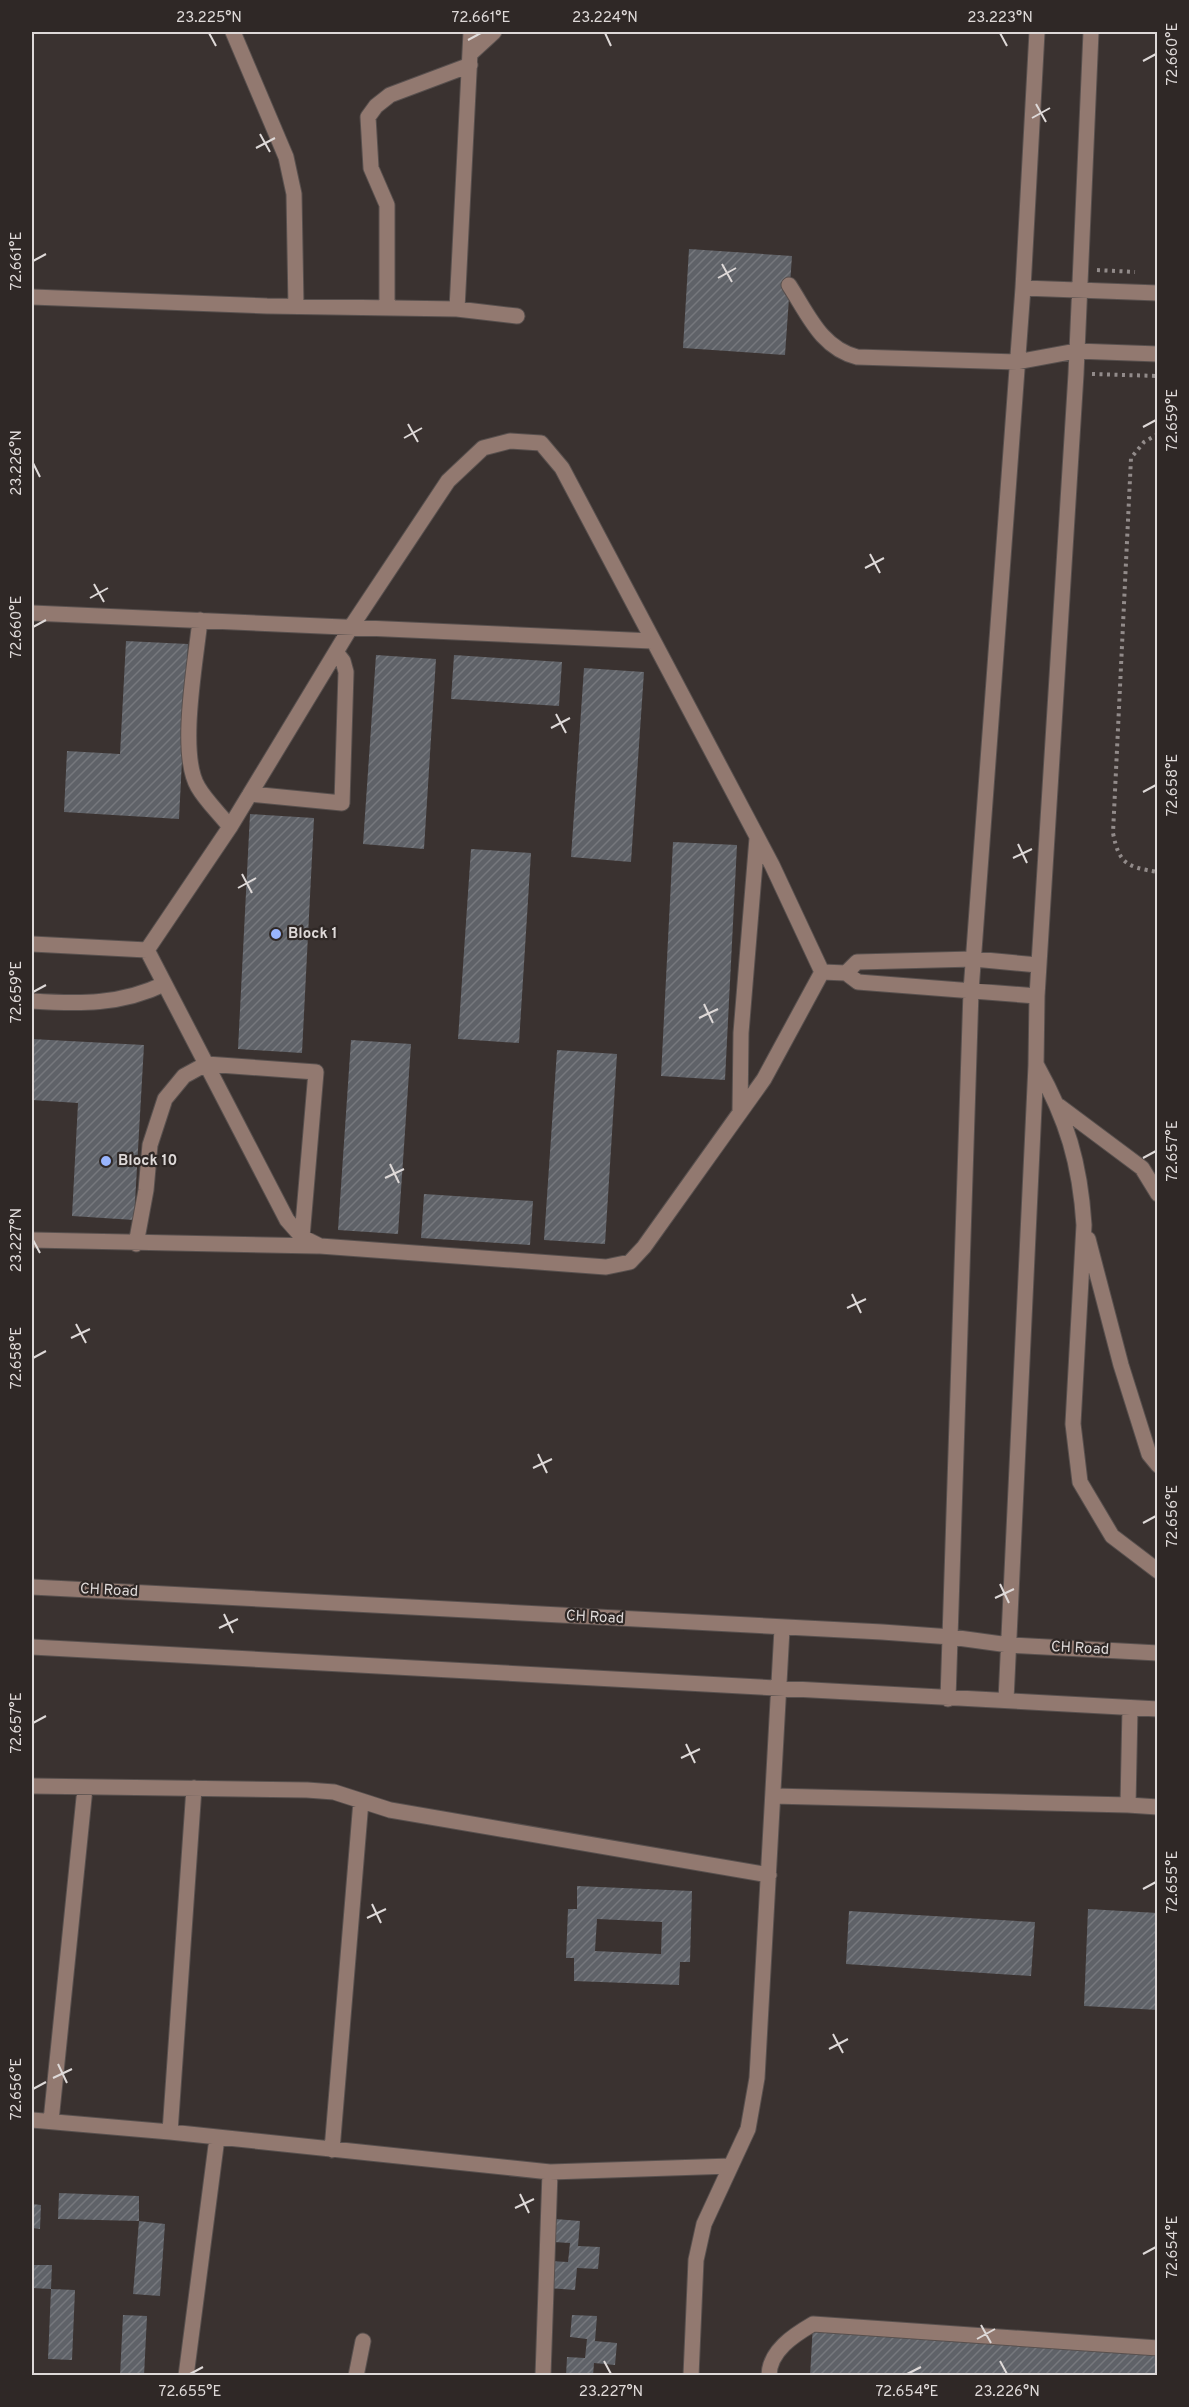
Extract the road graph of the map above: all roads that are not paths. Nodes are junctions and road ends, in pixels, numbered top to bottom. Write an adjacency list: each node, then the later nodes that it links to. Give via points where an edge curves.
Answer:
1 (233, 32): 12 (street, via 286,157 294,194)
2 (471, 32): 6 (street)
3 (494, 32): 6 (street)
4 (1037, 32): 8 (street)
5 (1091, 32): 9 (street)
6 (470, 60): 13 (street, via 390,95 368,117 372,168 387,205); 14 (street)
7 (789, 285): 18 (street, via 826,342 839,352 857,357)
8 (1023, 288): 9 (street); 18 (street)
9 (1078, 291): 10 (street); 16 (street)
10 (1158, 293)
11 (32, 297): 12 (street)
12 (296, 306): 13 (street)
13 (387, 308): 14 (street)
14 (457, 309): 15 (street)
15 (517, 316)
16 (1076, 351): 17 (street); 18 (street); 30 (street)
17 (1158, 354)
18 (1017, 362): 29 (street)
19 (32, 613): 20 (street)
20 (200, 620): 21 (street); 25 (street, via 188,743 190,765 197,786)
21 (351, 627): 22 (street); 22 (street, via 448,481 483,448 510,441 541,443 562,468); 23 (street)
22 (652, 641): 26 (street)
23 (336, 652): 24 (street); 24 (street, via 346,672 342,803)
24 (250, 794): 25 (street)
25 (230, 827): 28 (street)
26 (758, 838): 31 (street); 40 (street, via 741,1033)
27 (32, 944): 28 (street)
28 (147, 950): 33 (street)
29 (974, 959): 30 (street); 32 (street, via 857,962); 34 (street)
30 (1038, 965): 35 (street)
31 (822, 972): 32 (street); 40 (street, via 764,1079)
32 (846, 973): 34 (street, via 858,982)
33 (164, 984): 36 (street, via 115,1001); 37 (street)
34 (971, 991): 35 (street); 51 (street)
35 (1037, 996): 38 (street)
36 (32, 1001)
37 (206, 1064): 43 (street, via 287,1220); 43 (street, via 316,1072); 45 (street, via 184,1076 165,1099 150,1145)
38 (1036, 1065): 39 (street); 52 (street)
39 (1059, 1106): 41 (street, via 1142,1168); 42 (street, via 1076,1156)
40 (740, 1113): 46 (street, via 630,1262 606,1267)
41 (1158, 1194)
42 (1084, 1225): 47 (street, via 1121,1365 1149,1454); 48 (street, via 1074,1424 1080,1482 1112,1536)
43 (302, 1237): 46 (street)
44 (32, 1240): 45 (street)
45 (135, 1244): 46 (street)
46 (320, 1246)
47 (1158, 1465)
48 (1158, 1571)
49 (32, 1587): 50 (street, CH Road)
50 (782, 1629): 51 (street, CH Road); 55 (street)
51 (951, 1637): 52 (street, CH Road); 56 (street)
52 (1009, 1645): 54 (street, CH Road); 57 (street)
53 (32, 1647): 55 (street)
54 (1158, 1653)
55 (779, 1689): 56 (street); 63 (street)
56 (948, 1699): 57 (street)
57 (1006, 1700): 58 (street)
58 (1131, 1708): 59 (street); 65 (street)
59 (1158, 1709)
60 (32, 1786): 61 (street)
61 (85, 1788): 62 (street); 69 (street)
62 (194, 1788): 64 (street, via 334,1792); 70 (street)
63 (773, 1796): 65 (street); 67 (street)
64 (361, 1801): 67 (street, via 390,1810); 72 (street)
65 (1128, 1805): 66 (street)
66 (1158, 1807)
67 (769, 1875): 73 (street, via 757,2078 748,2129)
68 (32, 2120): 69 (street)
69 (51, 2121): 70 (street)
70 (170, 2132): 71 (street)
71 (217, 2138): 72 (street); 77 (street)
72 (333, 2150): 74 (street)
73 (731, 2166): 74 (street); 80 (street, via 708,2214 696,2260)
74 (550, 2172): 79 (street)
75 (363, 2340): 78 (street)
76 (1158, 2348): 81 (street, via 813,2324 795,2334 778,2351)
77 (186, 2376)
78 (356, 2376)
79 (543, 2376)
80 (691, 2376)
81 (769, 2376)

